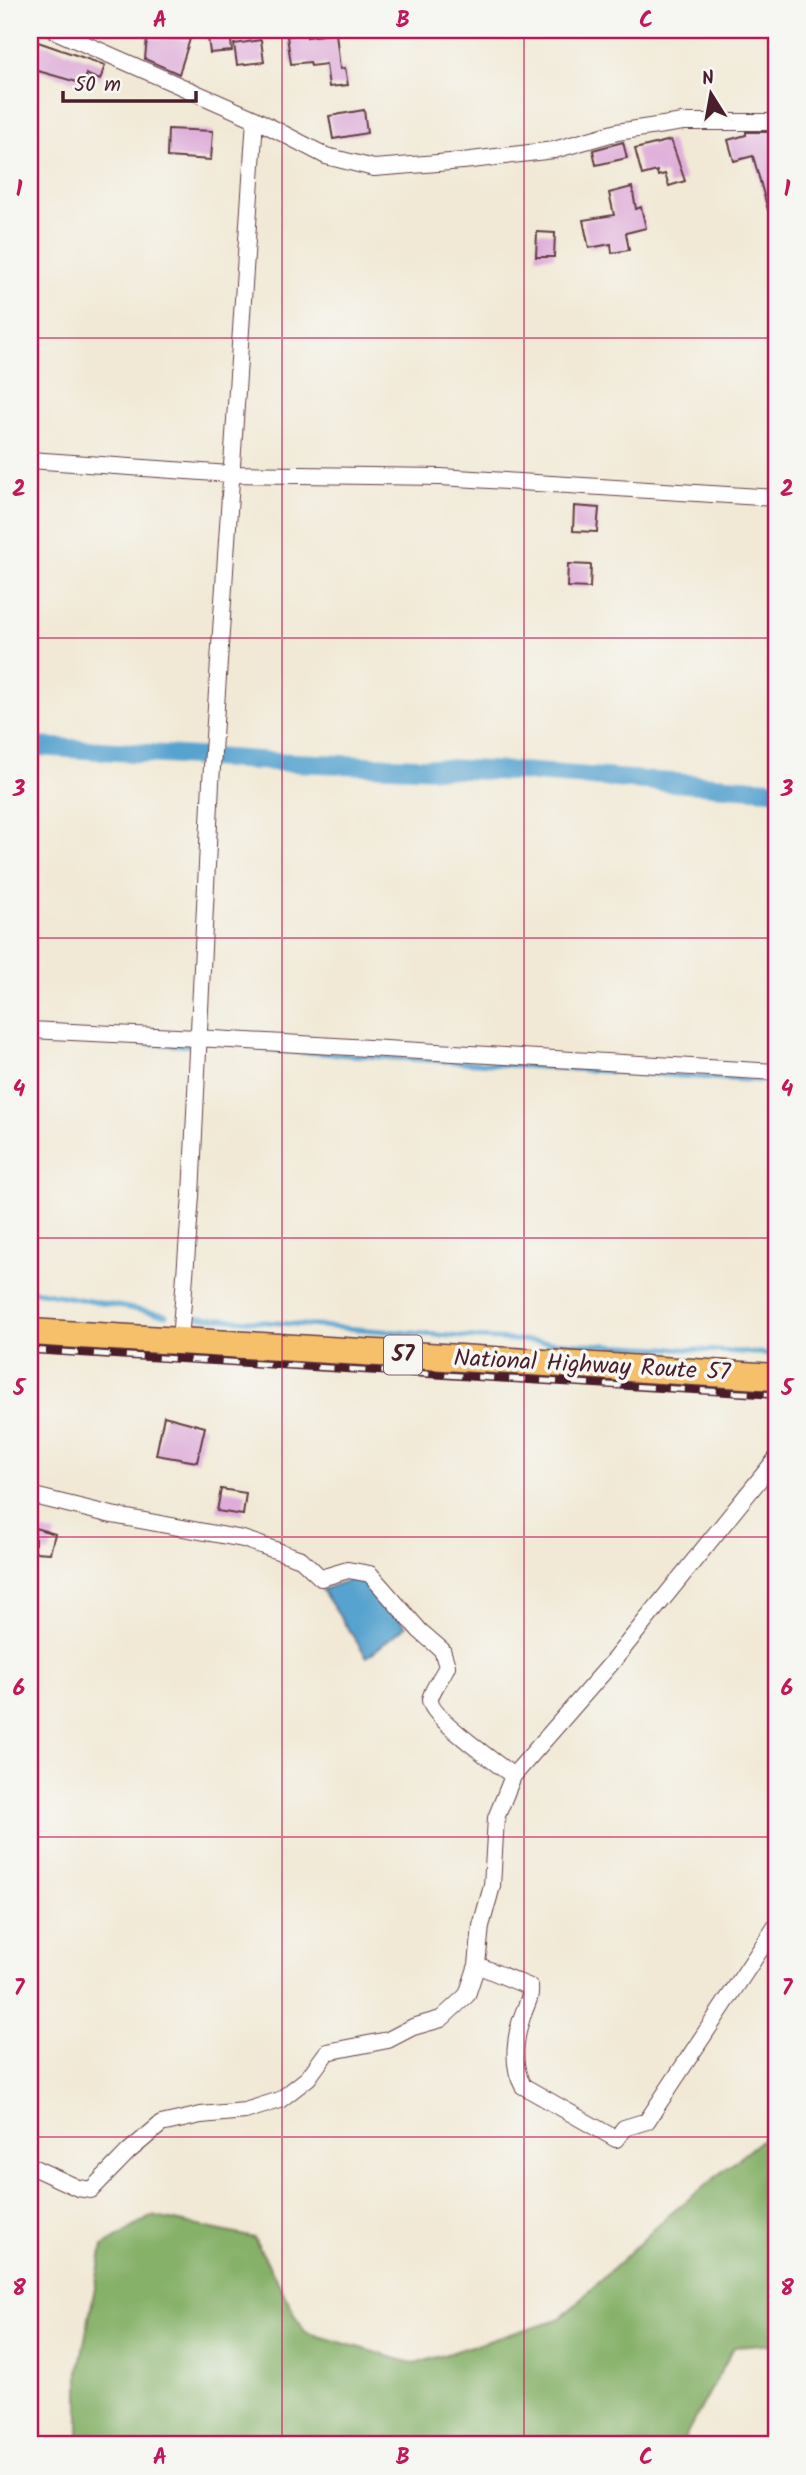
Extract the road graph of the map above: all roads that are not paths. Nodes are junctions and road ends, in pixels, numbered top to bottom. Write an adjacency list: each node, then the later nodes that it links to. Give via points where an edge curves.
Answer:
1 (53, 30): 2 (street)
2 (256, 119): 3 (street, via 326,156 374,168 554,150 617,132 683,122); 5 (street)
3 (776, 122)
4 (30, 460): 5 (street)
5 (230, 474): 6 (street, via 441,477); 8 (street)
6 (776, 498)
7 (30, 1030): 8 (street)
8 (197, 1038): 9 (street); 11 (street)
9 (776, 1072)
10 (30, 1332): 11 (highway, National Highway Route 57 / 57)
11 (180, 1341): 12 (highway, National Highway Route 57 / 57)
12 (776, 1377)
13 (776, 1459): 15 (street, via 609,1666)
14 (30, 1495): 15 (street, via 243,1539 301,1559 321,1578 348,1570 370,1574 442,1650 447,1666 430,1698 432,1709)
15 (513, 1776): 17 (street, via 496,1818 492,1886)
16 (776, 1926): 17 (street, via 647,2121 624,2128 616,2139 523,2086 515,2061 530,1987)
17 (477, 1965): 18 (street, via 467,1995 441,2019 388,2040 327,2052 308,2078 280,2100 245,2111 162,2124 91,2190)
18 (30, 2166)

